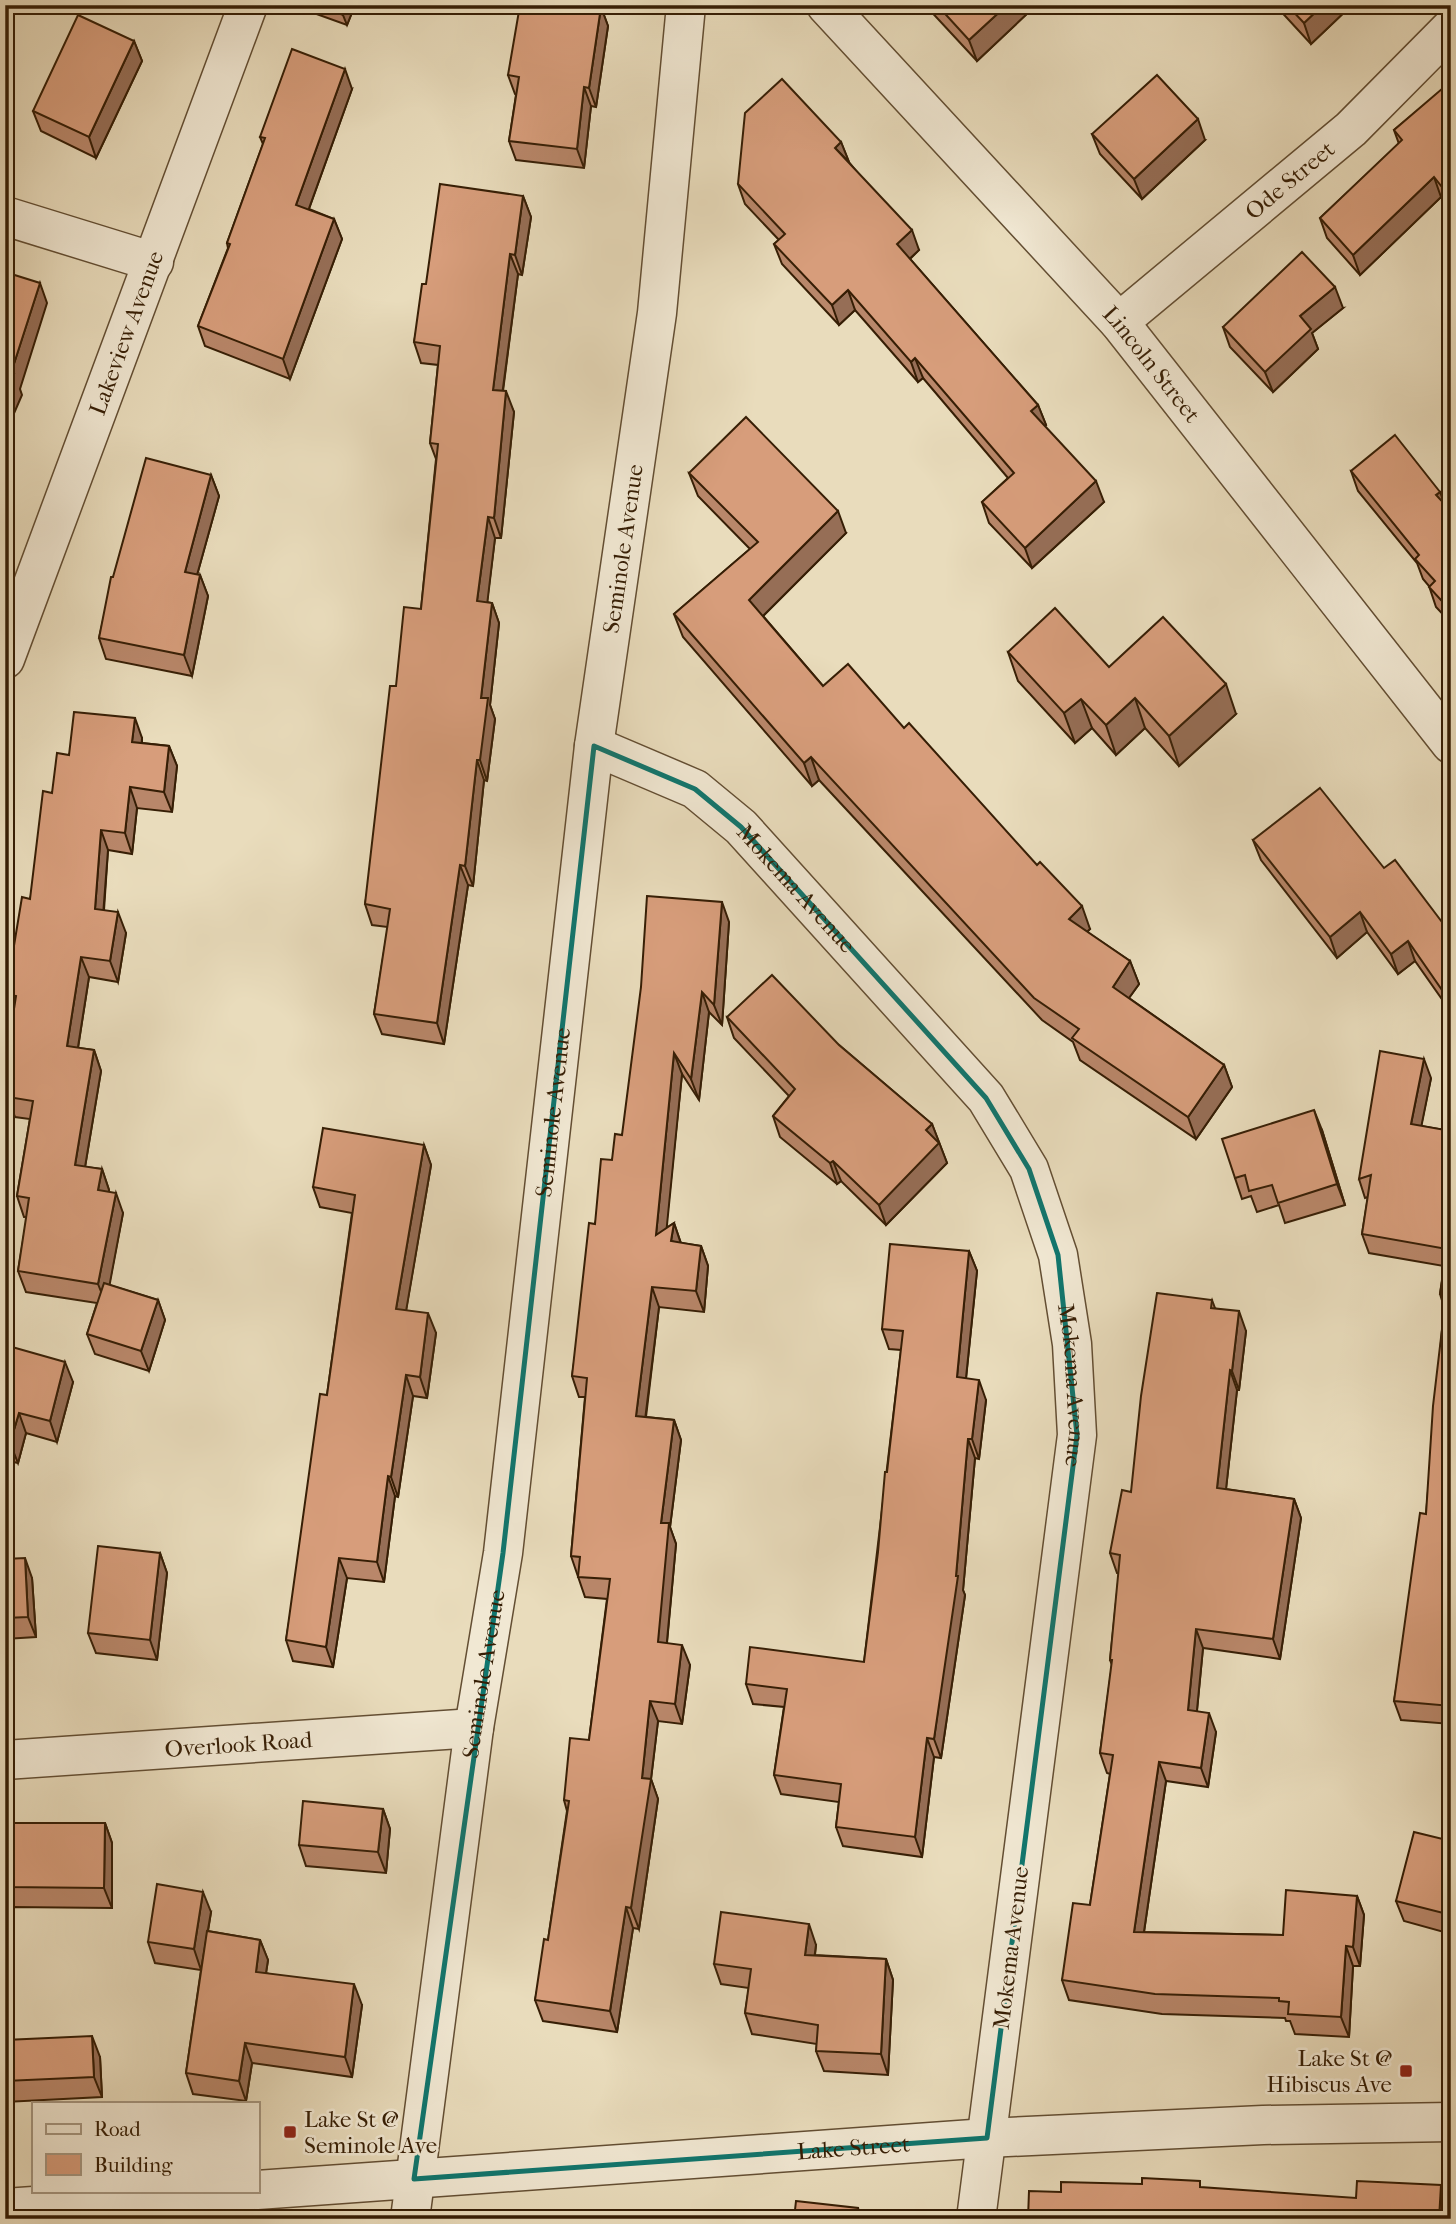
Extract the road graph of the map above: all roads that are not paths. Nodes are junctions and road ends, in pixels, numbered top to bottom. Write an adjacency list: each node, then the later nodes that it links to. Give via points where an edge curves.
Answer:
1 (248, 5): 6 (street, Lakeview Avenue)
2 (686, 5): 10 (street, Seminole Avenue, via 657,313)
3 (826, 5): 7 (street, Lincoln Street)
4 (1451, 28): 7 (street, Ode Street, via 1351,129)
5 (5, 216): 6 (street)
6 (154, 262): 8 (street, Lakeview Avenue)
7 (1119, 322): 9 (street, Lincoln Street)
8 (5, 659)
9 (1451, 744)
10 (594, 746): 11 (street, Seminole Avenue, via 503,1553); 14 (street, Mokema Avenue, via 695,789 741,827 986,1098 1029,1169 1058,1255 1072,1344 1077,1435)
11 (474, 1728): 12 (street, Overlook Road); 15 (street, Seminole Avenue)
12 (5, 1760)
13 (1451, 2122): 14 (street, Lake Street)
14 (987, 2138): 15 (street, Lake Street); 20 (street, Mokema Avenue)
15 (414, 2179): 16 (street, Lake Street); 19 (street, Seminole Avenue)
16 (259, 2190)
17 (234, 2192): 18 (street)
18 (5, 2208)
19 (410, 2219)
20 (976, 2219)

